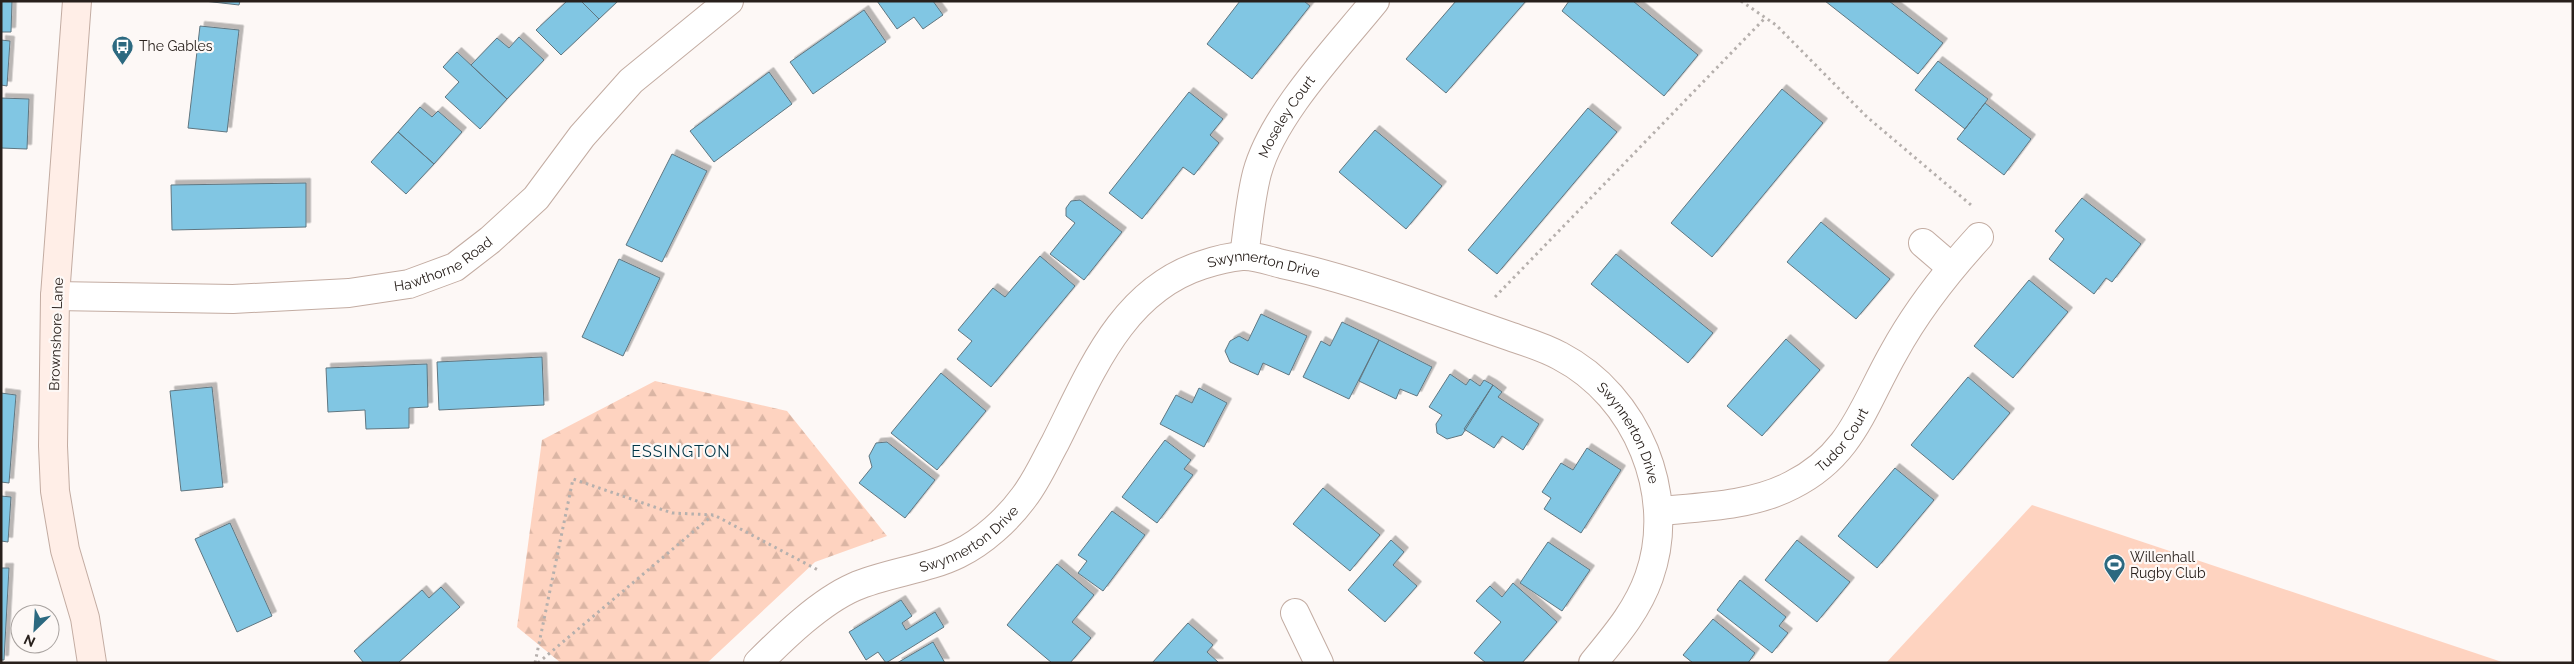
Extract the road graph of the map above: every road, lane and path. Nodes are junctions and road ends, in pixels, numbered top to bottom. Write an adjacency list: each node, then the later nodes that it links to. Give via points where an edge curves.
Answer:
1 (77, 1): 10 (main road, Brownshore Lane)
2 (729, 1): 10 (street, Hawthorne Road, via 631,81 582,136 536,198 455,267 409,284 349,293 233,299)
3 (1375, 1): 8 (street, Moseley Court, via 1307,84 1275,133 1258,172)
4 (1741, 1): 5 (path)
5 (1766, 17): 6 (path, via 1867,117 1991,222); 11 (path)
6 (1979, 237): 9 (street, Tudor Court)
7 (1924, 243): 9 (street)
8 (1244, 256): 11 (street, Swynnerton Drive, via 1332,274); 14 (street, Swynnerton Drive, via 1201,265 1158,286 1127,314 1100,353 1040,473 1024,498 984,539 956,556)
9 (1951, 267): 12 (street, Tudor Court, via 1893,353 1862,416 1844,444 1819,469 1792,486 1759,498)
10 (55, 296): 18 (main road, Brownshore Lane, via 55,491 65,550 85,618)
11 (1470, 322): 12 (street, Swynnerton Drive, via 1560,356 1613,396 1646,453)
12 (1659, 511): 20 (street, Swynnerton Drive, via 1656,549 1639,601)
13 (714, 514): 14 (path); 19 (path); 19 (path, via 672,513 573,479)
14 (852, 588): 16 (street, Swynnerton Drive, via 802,621)
15 (1295, 613): 17 (street)
16 (765, 660)
17 (1312, 661)
18 (92, 663)
19 (537, 663)
20 (1594, 663)

